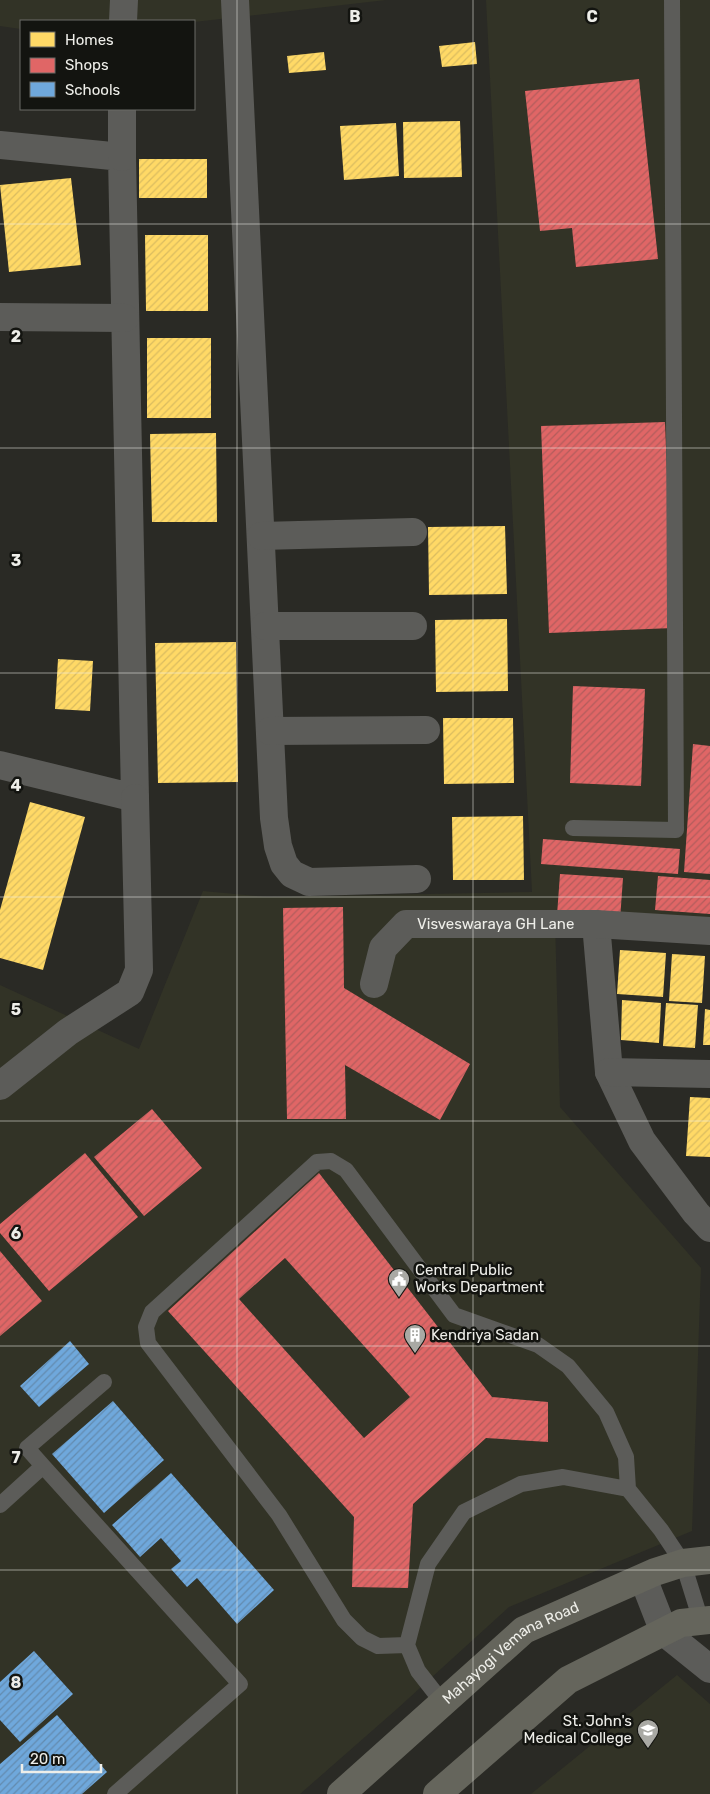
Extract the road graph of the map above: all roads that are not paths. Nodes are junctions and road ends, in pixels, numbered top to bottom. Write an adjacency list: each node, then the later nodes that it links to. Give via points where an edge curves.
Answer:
1 (124, 0): 4 (street)
2 (235, 0): 11 (street)
3 (672, 0): 18 (lane, via 676,830)
4 (123, 20)
5 (122, 110): 7 (street)
6 (0, 145): 7 (street)
7 (122, 157): 9 (street)
8 (0, 317): 9 (street)
9 (125, 318): 17 (street)
10 (413, 532): 11 (street)
11 (261, 536): 12 (street)
12 (265, 626): 13 (street); 15 (street)
13 (413, 626)
14 (426, 730): 15 (street)
15 (270, 731): 19 (street, via 278,846 284,864 292,874 309,882)
16 (0, 765): 17 (street)
17 (135, 798): 25 (street, via 139,970 130,992 68,1032)
18 (573, 828)
19 (417, 879)
20 (596, 924): 21 (street, Visveswaraya GH Lane); 22 (street, Visveswaraya GH Lane, via 406,924 383,948); 23 (street)
21 (710, 931)
22 (374, 984)
23 (609, 1072): 24 (street); 26 (street, via 642,1141)
24 (710, 1074)
25 (0, 1086)
26 (710, 1228)
27 (104, 1382): 28 (lane, via 27,1448)
28 (43, 1466): 30 (lane); 39 (lane, via 240,1684)
29 (628, 1489): 32 (lane); 36 (lane, via 563,1477 521,1484 464,1512 428,1564); 36 (lane, via 626,1457 606,1412 568,1366 538,1345 454,1315 346,1170 331,1161 317,1162 152,1312 146,1327 148,1342 279,1515 344,1620 362,1638 378,1646)
30 (0, 1504)
31 (710, 1560): 32 (main road, Mahayogi Vemana Road)
32 (683, 1563): 33 (main road, Mahayogi Vemana Road); 34 (lane)
33 (643, 1578): 35 (street); 38 (main road, Mahayogi Vemana Road, via 524,1630)
34 (706, 1621): 35 (main road, via 681,1623)
35 (664, 1632): 37 (street); 41 (main road, via 568,1680)
36 (407, 1645): 38 (lane, via 418,1671)
37 (710, 1670)
38 (443, 1703): 40 (main road, Mahayogi Vemana Road)
39 (115, 1794)
40 (341, 1794)
41 (437, 1794)

